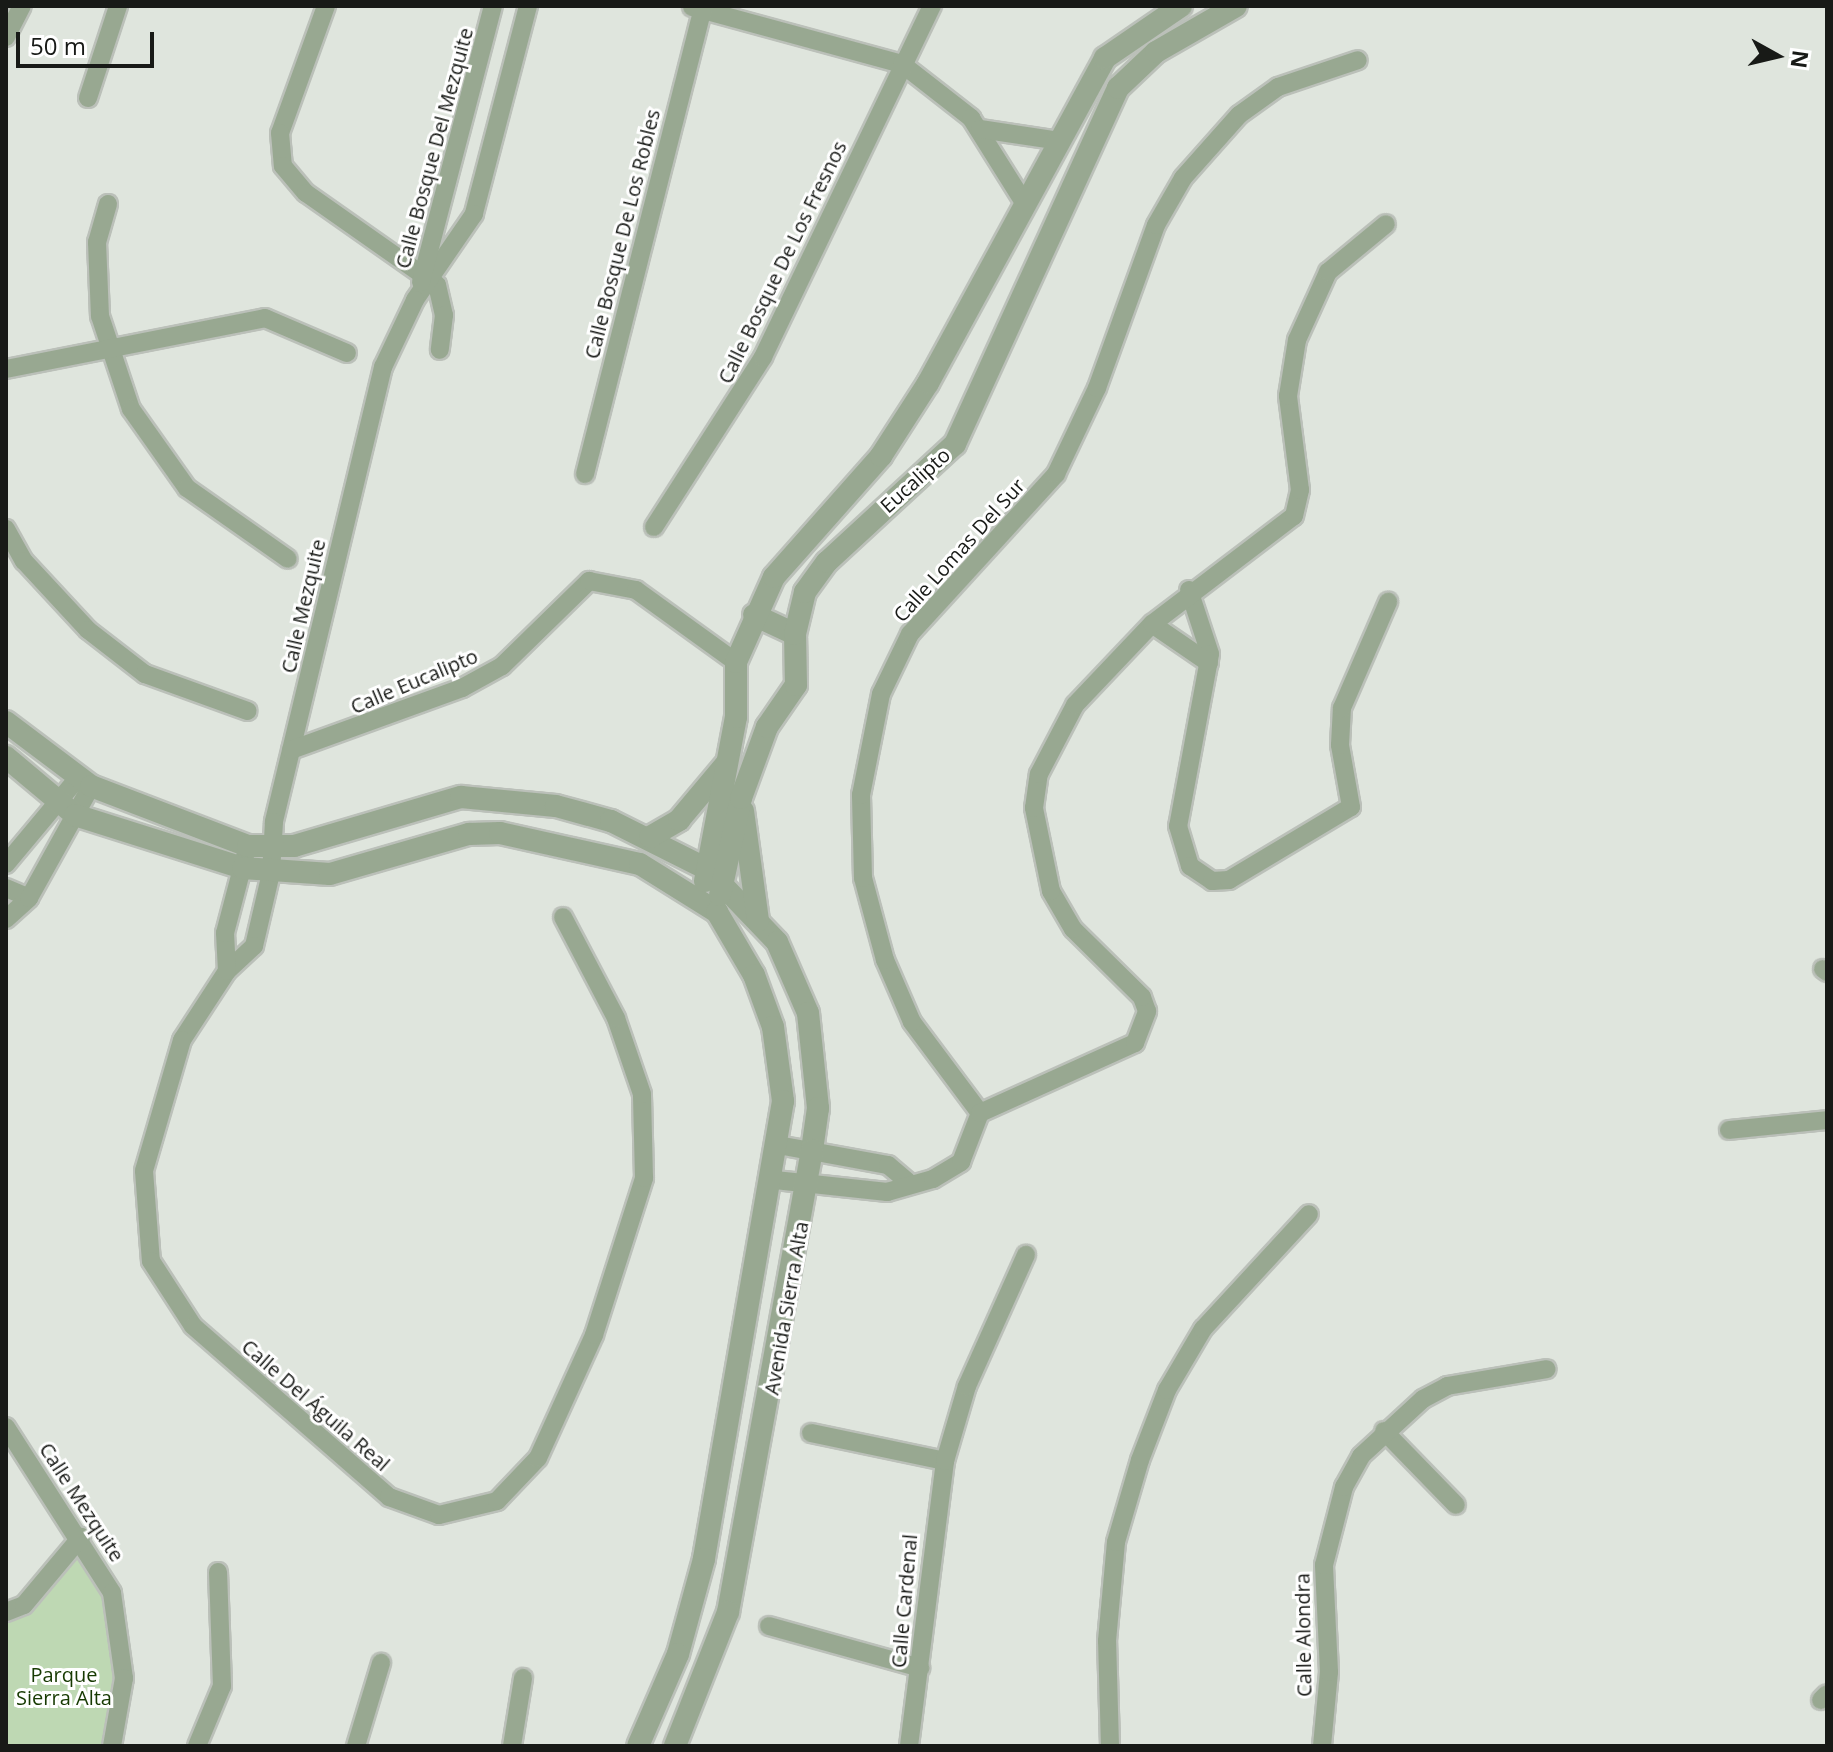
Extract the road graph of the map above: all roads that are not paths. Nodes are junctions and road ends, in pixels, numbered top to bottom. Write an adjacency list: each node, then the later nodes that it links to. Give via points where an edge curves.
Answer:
1 (22, 6): 10 (street)
2 (118, 6): 13 (street)
3 (326, 6): 19 (street, via 280,133 283,166 306,193)
4 (493, 6): 19 (street, Calle Bosque Del Mezquite)
5 (528, 6): 19 (street, Calle Bosque Del Mezquite, via 474,214)
6 (932, 6): 12 (street, Calle Bosque De Los Fresnos)
7 (1181, 6): 15 (street, Eucalipto, via 1105,58)
8 (1236, 6): 33 (street, Eucalipto, via 1156,52 1118,88 1047,230 970,420 943,457 827,562 805,592)
9 (698, 7): 12 (street); 25 (street, Calle Bosque De Los Robles)
10 (6, 37)
11 (1358, 60): 60 (street, Calle Lomas Del Sur, via 1278,87 1200,156 1156,225 1097,388 1056,474 910,634 881,694 861,795 863,878 885,960 912,1022)
12 (902, 64): 14 (street); 26 (street, Calle Bosque De Los Fresnos, via 763,357)
13 (88, 98)
14 (980, 129): 15 (street); 17 (street)
15 (1059, 141): 17 (street, Eucalipto)
16 (108, 204): 20 (street, via 96,269)
17 (1025, 204): 31 (street, Eucalipto, via 968,317 881,456 793,551)
18 (1386, 224): 29 (street, via 1328,272 1297,340 1288,396 1300,490 1294,516 1270,540)
19 (428, 276): 21 (street, via 444,300); 24 (street, Calle Bosque Del Mezquite)
20 (106, 347): 22 (street, via 265,318); 23 (street); 28 (street, via 131,409 187,488)
21 (440, 350)
22 (347, 353)
23 (6, 369)
24 (374, 400): 40 (street, Calle Mezquite)
25 (585, 474)
26 (654, 527)
27 (6, 529): 36 (street, via 24,561 88,630 145,674)
28 (288, 559)
29 (1189, 590): 32 (street); 35 (street)
30 (1388, 602): 35 (street, via 1342,708 1340,745 1351,807 1229,880 1201,877 1190,866 1178,826)
31 (754, 615): 33 (street); 34 (street, Eucalipto)
32 (1152, 624): 35 (street); 60 (street, via 1053,738 1034,808 1051,891 1073,929 1136,986 1147,1011 1144,1028 1117,1054)
33 (795, 634): 39 (street, Eucalipto, via 796,685)
34 (736, 662): 37 (street, Eucalipto); 40 (street, Calle Eucalipto, via 636,590 589,581 502,666 462,688)
35 (1209, 663)
36 (248, 711)
37 (736, 717): 39 (street); 42 (street, Eucalipto)
38 (6, 722): 43 (street)
39 (767, 727): 44 (street, Eucalipto)
40 (291, 750): 46 (street, Calle Mezquite)
41 (6, 757): 45 (street)
42 (729, 760): 47 (street, via 679,820); 52 (street, Eucalipto)
43 (85, 782): 45 (street); 49 (street)
44 (741, 798): 52 (street, Eucalipto); 58 (street)
45 (68, 810): 49 (street); 50 (street); 54 (street)
46 (274, 822): 48 (street, Calle Mezquite); 49 (street)
47 (650, 837): 48 (street, Avenida Sierra Alta, via 556,806 461,797); 52 (street, Avenida Sierra Alta)
48 (274, 849): 49 (street); 51 (street, Calle Mezquite)
49 (246, 857): 51 (street); 59 (street, via 225,933)
50 (6, 864)
51 (271, 873): 55 (street, via 330,874 469,834 500,833 640,864); 59 (street, Calle Del Águila Real, via 254,946)
52 (714, 877): 55 (street, Eucalipto); 58 (street, Avenida Sierra Alta)
53 (6, 888): 54 (street)
54 (29, 898): 57 (street)
55 (709, 905): 63 (street, Avenida Sierra Alta, via 754,975 773,1027 782,1064)
56 (563, 917): 59 (street, Calle Del Águila Real, via 616,1018 642,1094 644,1178 594,1335 538,1458 497,1501 467,1513 418,1509 354,1470 193,1326 151,1261 144,1171 161,1104 182,1040)
57 (6, 919)
58 (758, 921): 64 (street, Avenida Sierra Alta, via 777,942 808,1013 818,1108)
59 (227, 971)
60 (980, 1113): 66 (street, via 961,1162 933,1179)
61 (1827, 1120): 62 (street)
62 (1729, 1130)
63 (778, 1145): 64 (street); 65 (street, Avenida Sierra Alta)
64 (812, 1150): 66 (street, via 888,1165); 67 (street, Avenida Sierra Alta)
65 (775, 1180): 67 (street); 80 (street, Avenida Sierra Alta, via 704,1559)
66 (907, 1181): 67 (street, via 887,1192)
67 (807, 1184): 82 (street, Avenida Sierra Alta, via 756,1483)
68 (1309, 1214): 92 (street, via 1203,1329 1167,1390 1140,1460 1116,1542 1107,1641)
69 (1026, 1255): 74 (street, Calle Cardenal, via 967,1386)
70 (1547, 1369): 72 (street, Calle Alondra, via 1447,1386)
71 (6, 1427): 76 (street, Calle Mezquite)
72 (1384, 1431): 75 (street); 93 (street, Calle Alondra, via 1361,1456 1330,1529)
73 (811, 1433): 74 (street)
74 (945, 1461): 83 (street, Calle Cardenal)
75 (1456, 1505)
76 (81, 1537): 78 (street, via 24,1605); 85 (street, Calle Mezquite, via 102,1568 118,1623 124,1678)
77 (218, 1572): 86 (street, via 222,1686)
78 (6, 1612)
79 (769, 1626): 83 (street)
80 (678, 1654): 82 (street); 89 (street, Avenida Sierra Alta)
81 (381, 1663): 87 (street)
82 (711, 1665): 90 (street, Avenida Sierra Alta)
83 (920, 1668): 91 (street, Calle Cardenal)
84 (523, 1678): 88 (street)
85 (112, 1746)
86 (197, 1746)
87 (356, 1746)
88 (512, 1746)
89 (638, 1746)
90 (675, 1746)
91 (909, 1746)
92 (1110, 1746)
93 (1322, 1746)

